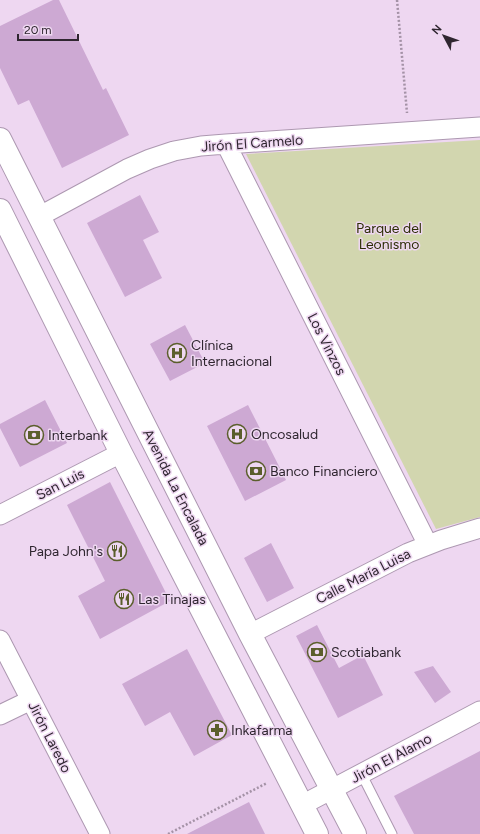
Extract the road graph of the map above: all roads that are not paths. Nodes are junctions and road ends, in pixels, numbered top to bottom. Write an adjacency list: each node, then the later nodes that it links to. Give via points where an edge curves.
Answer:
1 (480, 127): 3 (street, Jirón El Carmelo)
2 (0, 139): 5 (main road, Avenida La Encalada)
3 (226, 144): 5 (street, Jirón El Carmelo, via 174,150 150,159); 9 (street, Los Vinzos)
4 (0, 210): 6 (main road)
5 (40, 216): 10 (main road, Avenida La Encalada)
6 (121, 453): 7 (street, San Luis); 17 (main road)
7 (0, 515)
8 (480, 528): 9 (street, Calle María Luisa)
9 (428, 544): 10 (street, Calle María Luisa)
10 (250, 634): 16 (main road, Avenida La Encalada)
11 (0, 640): 12 (street, Jirón Laredo)
12 (31, 700): 14 (street); 18 (street, Jirón Laredo)
13 (480, 711): 15 (street, Jirón El Alamo)
14 (0, 715)
15 (362, 773): 16 (street, Jirón El Alamo); 21 (lane)
16 (332, 789): 17 (street, Jirón El Alamo); 20 (main road, Avenida La Encalada)
17 (302, 805): 19 (main road)
18 (100, 834)
19 (316, 834)
20 (355, 834)
21 (392, 834)

